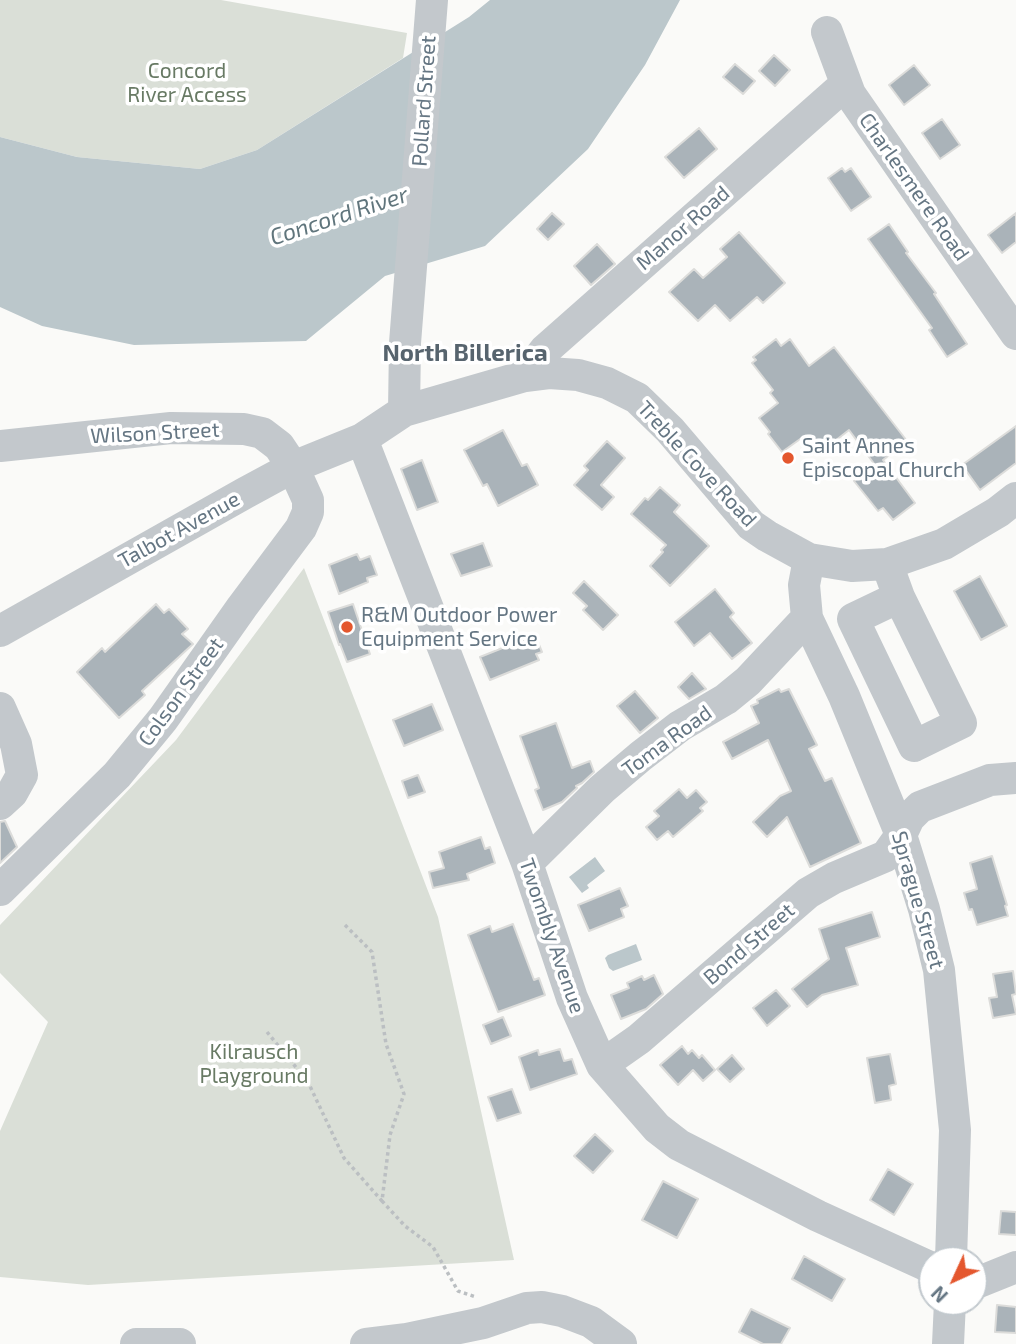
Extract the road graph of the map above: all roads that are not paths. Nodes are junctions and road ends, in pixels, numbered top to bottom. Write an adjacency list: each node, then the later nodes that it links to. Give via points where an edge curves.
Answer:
1 (432, 4): 6 (street, Pollard Street, via 405,343)
2 (827, 32): 3 (street, Charlesmere Road)
3 (846, 84): 4 (street, Charlesmere Road); 5 (street, Manor Road, via 545,350)
4 (1016, 334)
5 (525, 376): 6 (street, Treble Cove Road); 11 (street, Treble Cove Road, via 578,375 637,398 751,525)
6 (404, 411): 7 (street)
7 (362, 439): 9 (street, Talbot Avenue); 20 (street, Twombly Avenue)
8 (0, 446): 9 (street, Wilson Street, via 171,428 244,429 271,439)
9 (293, 467): 15 (street, Talbot Avenue); 21 (street, Colson Street, via 308,500 301,528 117,775)
10 (1016, 498): 12 (street, Treble Cove Road, via 944,544)
11 (809, 559): 12 (street, Treble Cove Road, via 852,566); 14 (street, Sprague Street, via 804,585)
12 (887, 564): 13 (street)
13 (900, 597)
14 (807, 618): 19 (street, Sprague Street); 20 (street, Toma Road, via 748,681 641,756)
15 (0, 631)
16 (0, 708): 18 (street, via 16,744 22,775)
17 (1016, 778): 19 (street, Bond Street, via 990,780 920,807)
18 (0, 804)
19 (901, 835): 22 (street, Bond Street, via 886,856 808,894 639,1039); 23 (street, Sprague Street, via 939,970 955,1130)
20 (527, 863): 22 (street, Twombly Avenue, via 572,998)
21 (0, 890)
22 (602, 1065): 24 (street, Twombly Avenue, via 657,1128 679,1145)
23 (951, 1246)
24 (918, 1262)
25 (1016, 1267): 26 (street)
26 (988, 1278)
27 (949, 1316): 32 (street)
28 (136, 1344): 29 (street)
29 (180, 1344)
30 (366, 1344): 31 (street, via 407,1339 542,1307 591,1322)
31 (621, 1344)
32 (948, 1344)

